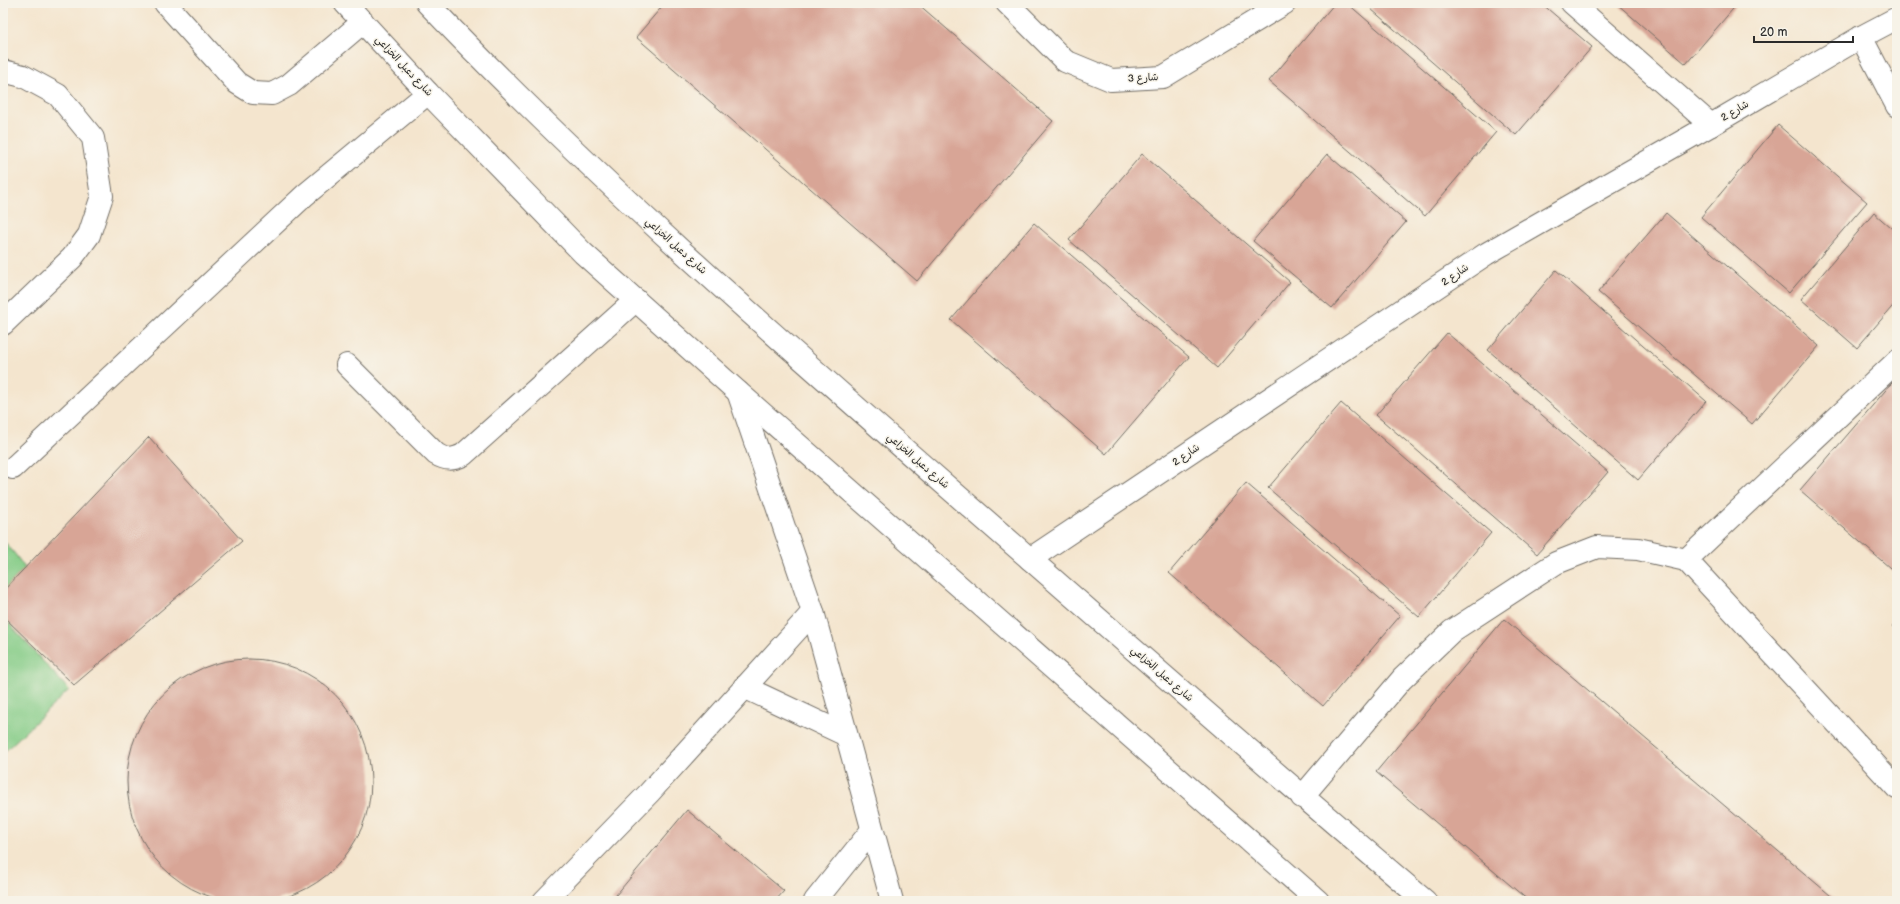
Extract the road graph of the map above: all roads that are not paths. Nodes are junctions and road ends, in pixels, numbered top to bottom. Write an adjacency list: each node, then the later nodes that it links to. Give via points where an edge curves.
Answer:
1 (165, 3): 8 (main road, via 237,83 253,93 272,94 289,85)
2 (345, 3): 8 (main road, شارع دعبل الخزاعي)
3 (427, 3): 20 (main road, شارع دعبل الخزاعي, via 636,209 789,349)
4 (1007, 3): 5 (main road, شارع 3, via 1066,61 1111,80 1163,77)
5 (1285, 3)
6 (1572, 3): 13 (main road)
7 (1897, 18): 9 (main road, شارع 2)
8 (363, 22): 11 (main road, شارع دعبل الخزاعي)
9 (1861, 37): 12 (main road); 13 (main road, شارع 2)
10 (3, 71): 15 (main road, via 23,76 58,95 93,138 102,196 89,235 72,258)
11 (428, 93): 14 (main road, شارع دعبل الخزاعي, via 583,253); 19 (main road, via 305,195)
12 (1897, 106)
13 (1711, 125): 20 (main road, شارع 2, via 1486,254)
14 (636, 300): 17 (main road, via 463,455 454,459 444,459 436,454); 18 (main road, شارع دعبل الخزاعي)
15 (3, 324)
16 (1897, 360): 21 (main road)
17 (347, 365)
18 (738, 392): 22 (main road); 31 (main road, شارع دعبل الخزاعي)
19 (13, 468)
20 (1030, 559): 26 (main road, شارع دعبل الخزاعي)
21 (1686, 560): 25 (main road); 26 (main road, via 1638,549 1596,547 1556,563 1452,631 1402,679)
22 (813, 612): 23 (main road); 24 (main road)
23 (744, 687): 24 (main road); 28 (main road, via 649,793)
24 (846, 735): 27 (main road)
25 (1897, 788)
26 (1302, 797): 32 (main road, شارع دعبل الخزاعي)
27 (872, 830): 29 (main road); 30 (main road)
28 (544, 901)
29 (814, 901)
30 (892, 901)
31 (1318, 901)
32 (1424, 901)

